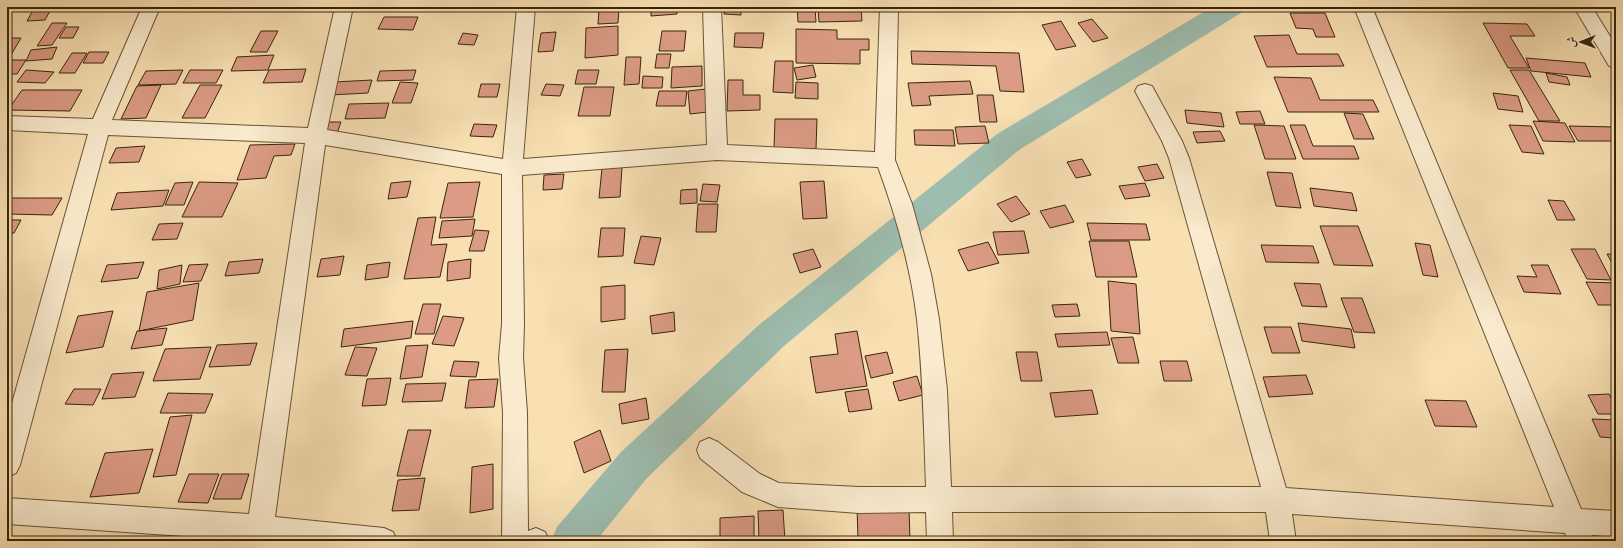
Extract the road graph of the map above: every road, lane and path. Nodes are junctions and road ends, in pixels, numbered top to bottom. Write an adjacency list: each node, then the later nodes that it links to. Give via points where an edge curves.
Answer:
1 (152, 7): 11 (street)
2 (344, 7): 12 (street)
3 (526, 7): 15 (street)
4 (712, 7): 13 (street)
5 (889, 7): 14 (street)
6 (1363, 7): 22 (street)
7 (1583, 7): 8 (street)
8 (1616, 61)
9 (1145, 91): 19 (street, via 1179,158)
10 (7, 123): 11 (street)
11 (100, 126): 12 (street); 17 (street)
12 (316, 136): 15 (street); 23 (street)
13 (717, 152): 14 (street); 15 (street)
14 (885, 160): 18 (street, via 902,204 920,274 928,319 935,390)
15 (512, 168): 25 (street)
16 (709, 450): 18 (street, via 750,483 778,495 859,500)
17 (7, 465)
18 (940, 499): 19 (street); 26 (street)
19 (1277, 500): 22 (street); 27 (street)
20 (7, 511): 23 (street)
21 (1616, 524): 22 (street)
22 (1578, 531)
23 (258, 535): 24 (street)
24 (384, 541)
25 (515, 541)
26 (940, 541)
27 (1283, 541)

